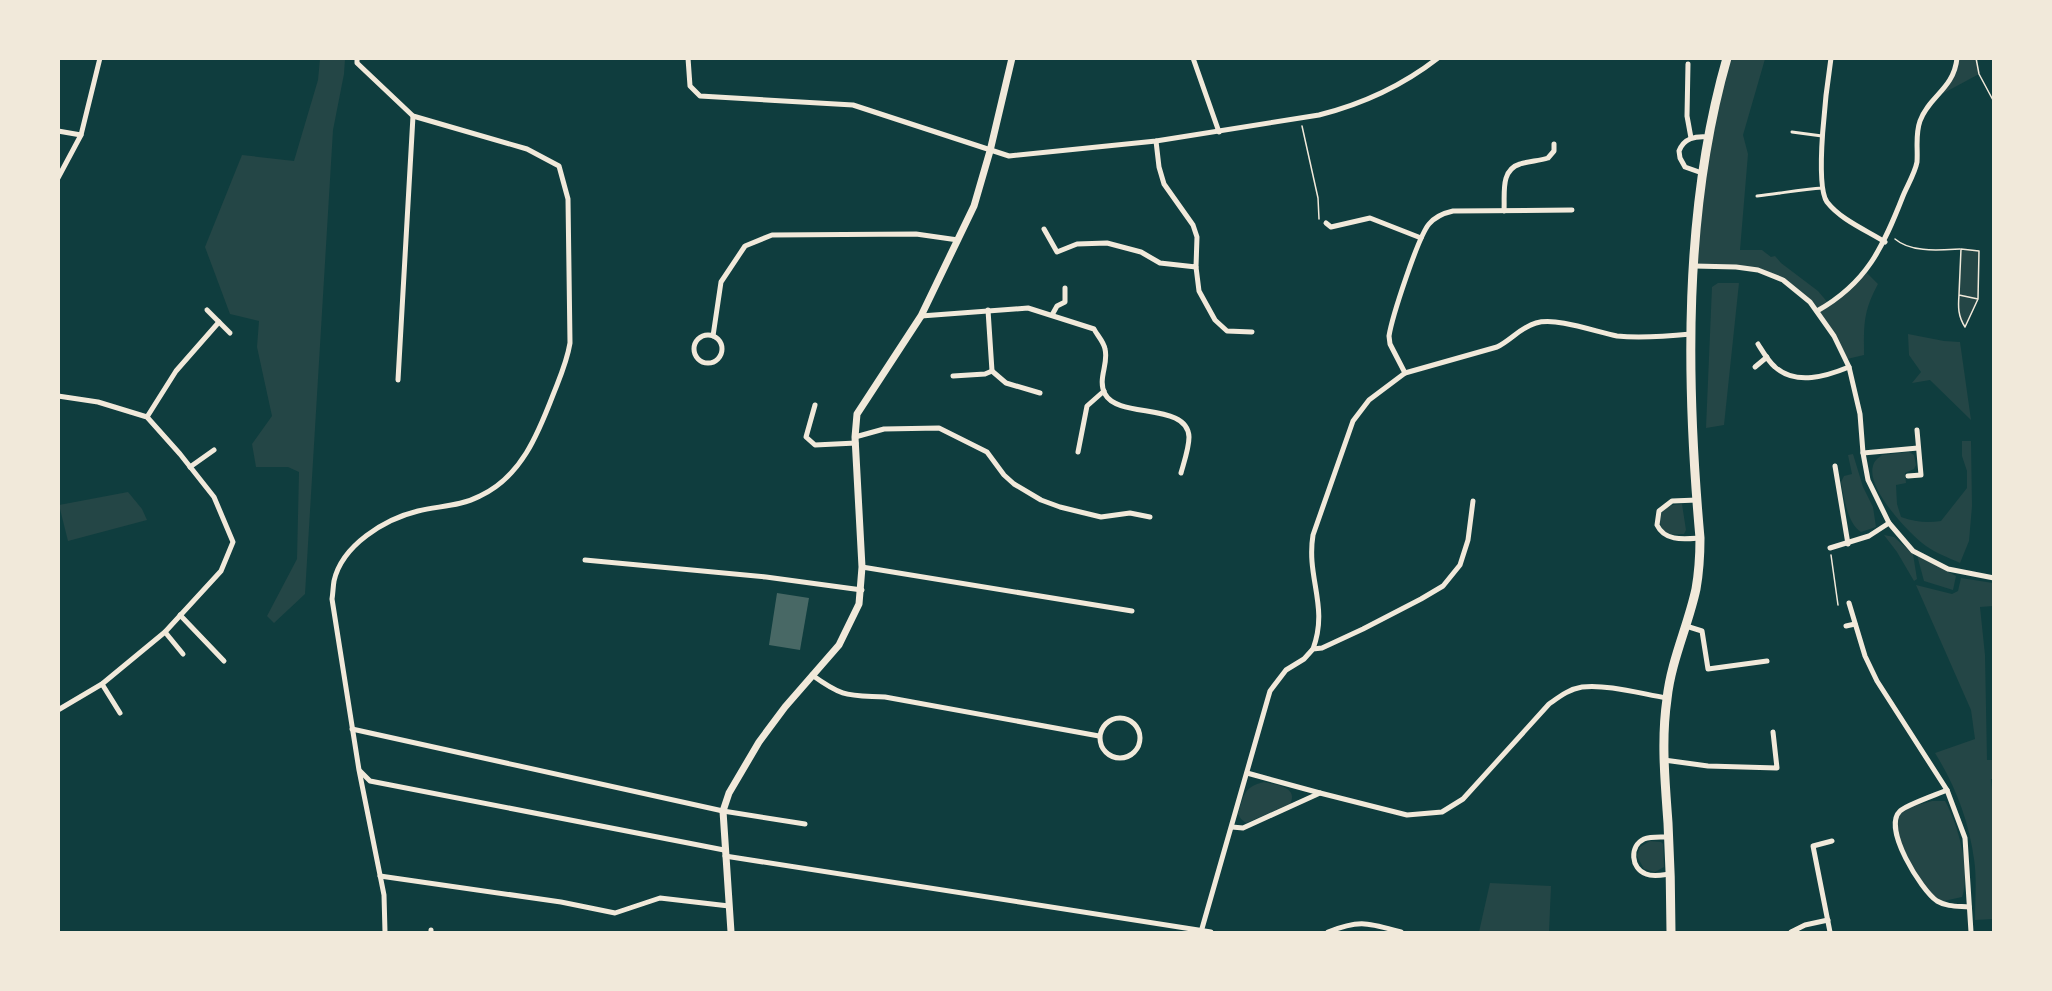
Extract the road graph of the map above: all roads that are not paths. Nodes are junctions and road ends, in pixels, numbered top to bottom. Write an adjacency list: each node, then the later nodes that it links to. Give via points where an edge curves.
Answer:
1 (100, 58): 15 (street)
2 (688, 58): 21 (street, via 690,86 700,96 853,105)
3 (1012, 58): 21 (street)
4 (1193, 58): 13 (street)
5 (1438, 58): 13 (street, via 1384,93 1340,110)
6 (1727, 58): 17 (highway)
7 (1831, 58): 16 (street)
8 (1957, 58): 32 (street, via 1949,82 1920,120 1917,162)
9 (357, 61): 11 (street)
10 (1688, 64): 18 (street, via 1687,116)
11 (413, 116): 53 (street); 96 (street, via 527,149 559,166 568,199 570,343 567,362 535,439 509,476 474,499 396,517 367,534 342,564 334,579 332,599)
12 (58, 131): 15 (street)
13 (1219, 132): 19 (street)
14 (1792, 132): 16 (lane)
15 (81, 135): 23 (street)
16 (1824, 136): 24 (street)
17 (1708, 137): 18 (street); 22 (highway)
18 (1691, 138): 22 (street, via 1681,145 1680,158 1685,167)
19 (1156, 141): 21 (street, via 1026,155); 34 (street, via 1164,184 1197,237)
20 (1554, 144): 27 (street, via 1548,158 1510,170 1505,179)
21 (990, 151): 31 (street, via 974,206)
22 (1702, 173): 33 (highway)
23 (58, 178)
24 (1823, 188): 25 (lane); 32 (street, via 1835,209)
25 (1757, 196)
26 (1572, 210): 27 (street)
27 (1504, 211): 30 (street, via 1447,213 1430,223)
28 (1326, 223): 30 (street, via 1331,227 1370,218)
29 (1044, 229): 34 (street, via 1057,252 1077,244 1107,243 1141,252 1160,263)
30 (1421, 238): 51 (street, via 1389,336)
31 (958, 240): 40 (street); 45 (street, via 916,234 772,235 754,242 745,246 721,282)
32 (1885, 242): 38 (street, via 1866,272 1838,299)
33 (1694, 266): 38 (street, via 1758,270 1797,291); 44 (highway)
34 (1196, 267): 42 (street, via 1198,291 1215,320 1227,331)
35 (1065, 288): 39 (street, via 1065,302)
36 (207, 310): 41 (street)
37 (988, 310): 39 (street, via 1028,308); 40 (street); 50 (street)
38 (1817, 311): 49 (street)
39 (1052, 315): 54 (street, via 1094,329 1106,350 1101,382)
40 (921, 316): 60 (street, via 857,414)
41 (219, 322): 43 (street); 58 (street, via 177,371)
42 (1252, 332)
43 (230, 333)
44 (1692, 334): 51 (street, via 1618,336 1543,322 1529,325 1497,347); 69 (highway, via 1690,410)
45 (713, 336): 45 (street, via 704,336 695,344 694,353 703,362 720,356 722,347)
46 (1758, 344): 47 (street)
47 (1767, 357): 48 (street); 49 (street, via 1782,372 1801,378)
48 (1755, 367)
49 (1849, 367): 64 (street, via 1860,414)
50 (992, 371): 52 (street); 55 (street, via 1006,383)
51 (1405, 373): 87 (street, via 1369,400 1353,421 1313,536 1311,552 1320,606 1319,635)
52 (953, 375)
53 (398, 380)
54 (1104, 391): 63 (street, via 1087,406); 67 (street, via 1114,403 1178,419 1187,428 1189,438)
55 (1040, 393)
56 (58, 396): 58 (street, via 98,402)
57 (815, 405): 60 (street, via 806,437 815,445)
58 (147, 417): 65 (street)
59 (1917, 429): 61 (street)
60 (855, 440): 71 (street, via 884,429 939,428 987,452 1014,484 1041,500 1101,517 1130,513); 77 (street)
61 (1918, 448): 64 (street); 68 (street, via 1921,475)
62 (214, 450): 65 (street)
63 (1078, 452)
64 (1863, 453): 72 (street, via 1868,480)
65 (190, 467): 82 (street, via 214,497 233,542 221,571)
66 (1844, 472): 74 (street, via 1835,469)
67 (1181, 473)
68 (1908, 476)
69 (1697, 500): 73 (highway); 73 (street, via 1666,504 1659,510 1657,525 1665,536)
70 (1473, 501): 87 (street, via 1460,565 1443,586 1364,629)
71 (1150, 517)
72 (1889, 523): 74 (street); 78 (street, via 1913,551 1948,569)
73 (1700, 538): 84 (highway, via 1696,589)
74 (1848, 544): 75 (street)
75 (1830, 548)
76 (585, 560): 79 (street)
77 (862, 567): 79 (street); 81 (street)
78 (1994, 578)
79 (862, 590): 91 (street, via 839,645)
80 (1850, 603): 83 (street)
81 (1132, 611)
82 (180, 615): 86 (street); 89 (street)
83 (1855, 624): 85 (street); 102 (street, via 1877,681)
84 (1686, 626): 90 (street, via 1702,631 1708,669); 93 (highway)
85 (1846, 626)
86 (165, 632): 88 (street); 92 (street)
87 (1313, 649): 101 (street, via 1286,670 1270,690)
88 (183, 654)
89 (224, 661)
90 (1767, 661)
91 (812, 675): 98 (street, via 849,696 885,697); 104 (street, via 759,742 729,793)
92 (102, 684): 94 (street); 95 (street)
93 (1667, 698): 99 (highway); 103 (street, via 1603,688 1581,687 1563,693 1463,799 1442,812 1407,815)
94 (58, 710)
95 (120, 713)
96 (352, 729): 100 (street); 104 (street)
97 (1773, 732): 99 (street, via 1777,768)
98 (1099, 736): 98 (street, via 1105,724 1117,717 1131,720 1140,738 1136,751 1117,758 1102,748)
99 (1664, 760): 107 (highway)
100 (359, 770): 109 (street, via 370,781); 111 (street)
101 (1247, 773): 103 (street); 106 (street)
102 (1947, 790): 113 (street, via 1965,838); 113 (street, via 1900,810 1897,837 1927,892 1939,902)
103 (1320, 793): 106 (street, via 1243,828)
104 (723, 811): 105 (street); 109 (street)
105 (805, 824)
106 (1232, 827): 116 (street)
107 (1669, 837): 110 (highway); 110 (street, via 1644,839 1635,847 1634,860 1647,875)
108 (1832, 841): 114 (street, via 1813,846)
109 (724, 853): 112 (street); 115 (street)
110 (1670, 874): 122 (highway)
111 (380, 876): 112 (street, via 615,913 660,898); 117 (street)
112 (729, 906): 118 (street)
113 (1969, 907): 125 (street)
114 (1828, 920): 123 (street); 124 (street)
115 (1185, 930): 116 (street)
116 (1202, 932): 119 (street)
117 (385, 933)
118 (731, 933)
119 (1211, 933)
120 (1328, 933): 121 (street, via 1350,923 1371,924)
121 (1401, 933)
122 (1671, 933)
123 (1791, 933)
124 (1830, 933)
125 (1971, 933)

